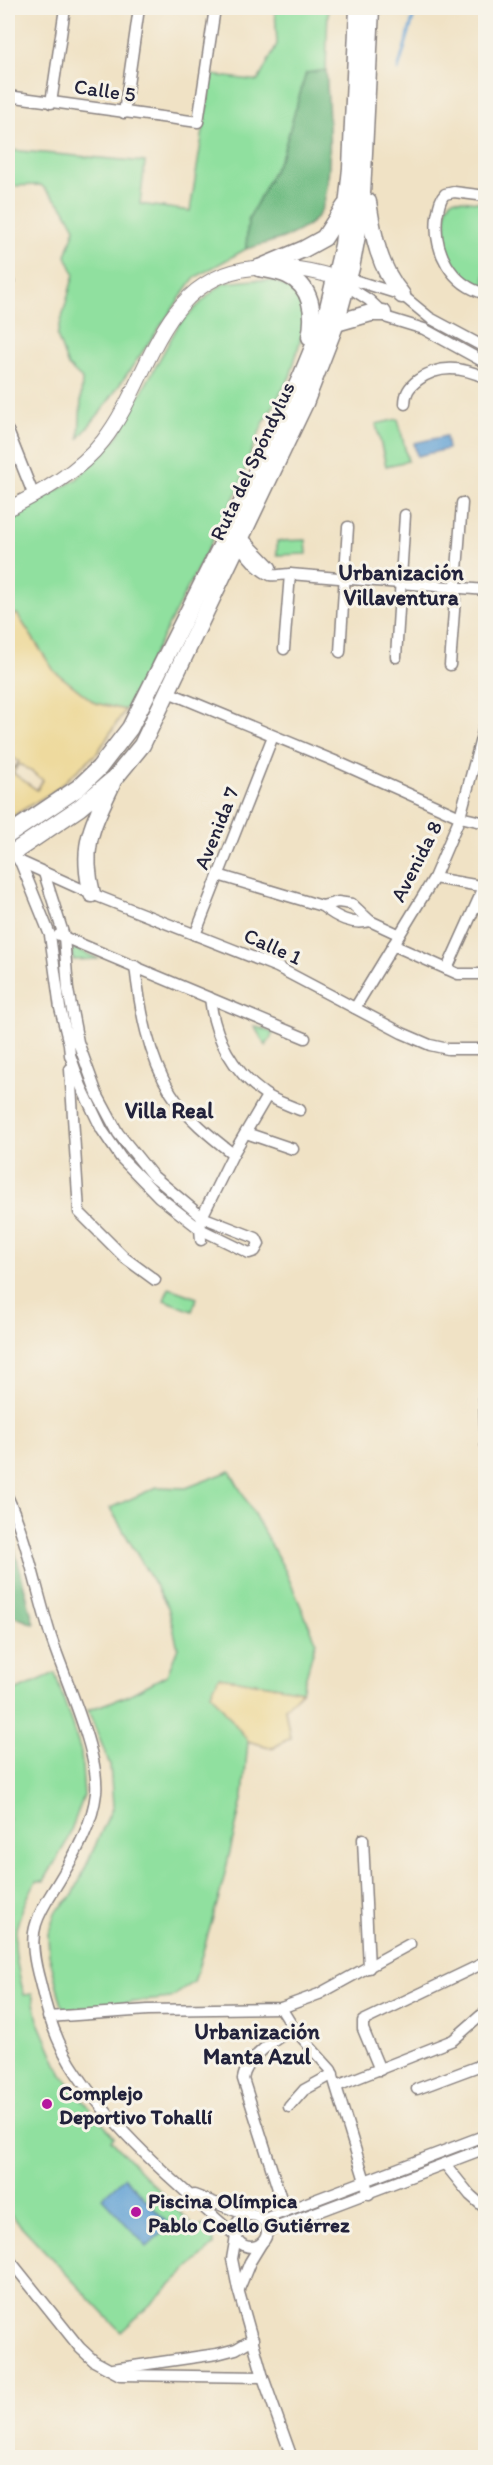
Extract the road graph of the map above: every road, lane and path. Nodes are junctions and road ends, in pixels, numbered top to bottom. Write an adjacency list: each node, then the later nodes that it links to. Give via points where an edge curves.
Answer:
1 (65, 8): 7 (street)
2 (139, 8): 8 (street)
3 (215, 8): 8 (street, Calle 5, via 198,122)
4 (358, 8): 11 (highway, Ruta del Spóndylus)
5 (371, 8): 9 (highway, Ruta del Spóndylus)
6 (8, 96): 7 (street, Calle 5)
7 (51, 103): 8 (street, Calle 5)
8 (124, 113)
9 (364, 179): 13 (highway, Ruta del Spóndylus, via 356,246); 15 (highway, via 375,242 386,273)
10 (486, 196): 14 (street, via 448,193 441,198 437,220 439,245 448,268 465,285)
11 (349, 200): 12 (highway, via 324,238); 13 (highway, Ruta del Spóndylus)
12 (259, 268): 13 (street, via 303,268); 20 (highway, via 288,275 313,307); 24 (street, via 216,277 187,297 167,322 104,441 88,458)
13 (342, 280): 15 (street); 16 (street); 17 (highway, Ruta del Spóndylus); 20 (highway, Ruta del Spóndylus)
14 (486, 294)
15 (402, 295): 18 (street, via 430,318)
16 (386, 316): 17 (highway, via 371,313); 19 (street, via 424,329)
17 (336, 323): 29 (highway, Ruta del Spóndylus, via 305,404)
18 (486, 348)
19 (486, 363)
20 (301, 378): 29 (highway, Ruta del Spóndylus)
21 (486, 378): 22 (street, via 455,369 435,370 410,387)
22 (405, 404)
23 (8, 431): 24 (street)
24 (34, 496): 26 (street)
25 (462, 503): 33 (street)
26 (8, 509)
27 (405, 515): 32 (street)
28 (348, 527): 31 (street)
29 (234, 535): 30 (street, via 267,574); 39 (highway, Ruta del Spóndylus); 45 (highway, Ruta del Spóndylus, via 125,735 78,788)
30 (290, 574): 31 (street); 35 (street)
31 (345, 580): 32 (street); 36 (street)
32 (400, 584): 33 (street); 37 (street)
33 (456, 588): 34 (street); 38 (street)
34 (486, 590)
35 (284, 649)
36 (340, 652)
37 (396, 657)
38 (450, 665)
39 (168, 692): 41 (street); 42 (highway, Ruta del Spóndylus, via 142,744)
40 (486, 720): 43 (street, Avenida 8)
41 (273, 736): 43 (street); 48 (street, Avenida 7)
42 (115, 778): 46 (highway, Ruta del Spóndylus); 51 (highway, via 87,846 86,871)
43 (460, 817): 44 (street); 49 (street, Avenida 8)
44 (486, 823)
45 (8, 835)
46 (13, 857): 47 (street, Calle 1); 55 (street)
47 (44, 873): 51 (street, Calle 1); 57 (street)
48 (218, 875): 52 (street); 56 (street, Avenida 7)
49 (434, 879): 50 (street); 54 (street, Avenida 8)
50 (485, 887): 60 (street)
51 (92, 894): 56 (street, Calle 1)
52 (322, 906): 53 (street, via 348,921); 53 (street, via 352,904)
53 (370, 921): 54 (street)
54 (399, 934): 58 (street, Avenida 8)
55 (50, 935): 57 (street); 62 (street)
56 (195, 935): 64 (street, Calle 1, via 277,967)
57 (64, 936): 59 (street); 62 (street)
58 (393, 945): 60 (street); 64 (street, Avenida 8)
59 (135, 966): 63 (street); 73 (street, via 145,1027 171,1094 213,1139)
60 (447, 969): 61 (street, via 458,974)
61 (486, 974)
62 (63, 990): 66 (street)
63 (210, 998): 65 (street); 68 (street, via 215,1025 228,1055 246,1079)
64 (355, 1008): 67 (street, Calle 1, via 430,1045)
65 (305, 1038)
66 (72, 1047): 69 (street); 69 (street); 77 (street, via 79,1212 125,1258)
67 (486, 1049)
68 (267, 1096): 70 (street); 71 (street)
69 (92, 1097): 74 (street, via 113,1136)
70 (300, 1110)
71 (246, 1133): 72 (street); 73 (street)
72 (293, 1149)
73 (233, 1154): 75 (street)
74 (149, 1180): 75 (street); 76 (street)
75 (202, 1217): 76 (street); 76 (street, via 250,1234 259,1244 249,1253)
76 (200, 1235)
77 (155, 1280)
78 (484, 1393): 79 (street)
79 (486, 1446)
80 (8, 1498): 87 (street, via 97,1778 94,1805 84,1834 35,1925 36,1965)
81 (363, 1839): 84 (street)
82 (410, 1944): 84 (street)
83 (486, 1962): 90 (street, via 363,2021)
84 (369, 1968): 85 (street, via 320,1994)
85 (281, 2008): 87 (street, via 148,2010); 88 (street)
86 (486, 2011): 90 (street, via 453,2040)
87 (48, 2017): 99 (street, via 76,2073 115,2122)
88 (294, 2029): 91 (street); 102 (street, via 270,2043 244,2072 243,2079)
89 (486, 2060): 93 (street)
90 (380, 2070): 92 (street)
91 (333, 2074): 92 (street); 94 (street, via 304,2090)
92 (337, 2086): 98 (street)
93 (417, 2089)
94 (289, 2107)
95 (486, 2135): 98 (street)
96 (486, 2148): 97 (street)
97 (445, 2164): 100 (street); 101 (street)
98 (366, 2182): 100 (street); 102 (street)
99 (186, 2192): 103 (street); 106 (street)
100 (369, 2194): 105 (street)
101 (486, 2209)
102 (285, 2211): 104 (street)
103 (247, 2215): 104 (street); 106 (street, via 236,2226)
104 (262, 2220): 105 (street)
105 (267, 2231): 107 (street)
106 (236, 2236): 107 (street, via 246,2246); 109 (street, via 232,2259)
107 (261, 2244): 109 (street)
108 (8, 2258): 111 (street, via 80,2348)
109 (238, 2289): 110 (street)
110 (253, 2339): 111 (street, via 217,2354); 112 (street)
111 (107, 2369): 112 (street, via 132,2376)
112 (263, 2377): 113 (street)
113 (292, 2457)

